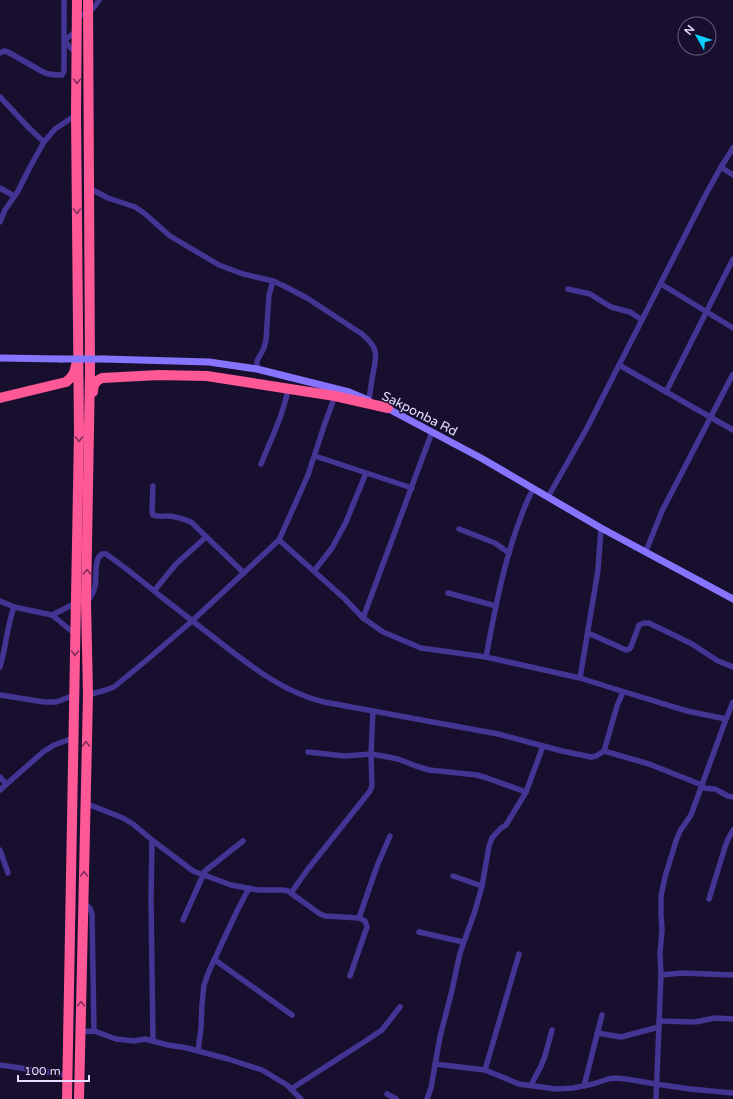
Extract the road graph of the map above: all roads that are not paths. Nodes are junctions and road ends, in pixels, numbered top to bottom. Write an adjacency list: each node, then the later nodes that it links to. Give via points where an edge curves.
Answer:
1 (64, 0): 8 (street)
2 (77, 0): 6 (highway)
3 (88, 0): 5 (highway)
4 (99, 0): 5 (street)
5 (88, 14): 6 (street); 18 (highway)
6 (77, 16): 7 (highway)
7 (77, 30): 8 (street); 10 (highway)
8 (64, 41): 9 (street, via 62,75 42,72 8,52); 10 (street)
9 (0, 53)
10 (77, 53): 12 (highway, one-way to 12)
11 (0, 97): 13 (street)
12 (76, 114): 13 (street, via 55,129); 28 (highway, one-way to 28)
13 (44, 142): 19 (street)
14 (733, 148): 15 (street)
15 (721, 167): 16 (street); 23 (street)
16 (733, 175)
17 (0, 188): 19 (street)
18 (89, 188): 22 (street, via 135,207 170,236 219,265); 26 (highway)
19 (14, 196): 20 (street)
20 (0, 222)
21 (733, 259): 25 (street)
22 (273, 281): 32 (street, via 269,295 266,340 257,361); 40 (street, via 307,298 369,340 376,354)
23 (661, 284): 25 (street); 27 (street)
24 (568, 288): 27 (street, via 590,294 611,307 630,312)
25 (706, 312): 29 (street); 37 (street)
26 (90, 318): 34 (highway, via 93,367 96,376); 44 (highway)
27 (642, 320): 31 (street)
28 (78, 324): 35 (highway, via 76,367 74,374); 43 (highway)
29 (733, 328)
30 (0, 358): 32 (main road, Sakponba Rd, bridge, via 209,362)
31 (618, 365): 37 (street); 53 (street)
32 (257, 369): 40 (main road, Sakponba Rd, via 349,392)
33 (733, 374): 42 (street)
34 (102, 378): 36 (highway, via 159,374 206,376); 44 (highway, via 94,384)
35 (66, 382): 39 (highway); 43 (highway, via 75,390)
36 (288, 389): 38 (highway); 48 (street, via 278,424)
37 (666, 392): 42 (street)
38 (335, 396): 41 (highway); 47 (street)
39 (0, 398)
40 (369, 400): 41 (main road, Sakponba Rd)
41 (388, 408): 46 (main road, Sakponba Rd)
42 (711, 417): 45 (street); 58 (street, via 662,510)
43 (79, 418): 66 (highway, one-way to 66)
44 (90, 421): 66 (highway, one-way to 44)
45 (733, 430)
46 (432, 432): 51 (street); 52 (main road, Sakponba Rd)
47 (315, 456): 49 (street); 57 (street)
48 (260, 464)
49 (366, 473): 51 (street); 60 (street, via 346,522 332,548)
50 (153, 486): 56 (street, via 153,516 181,518 191,522)
51 (412, 488): 70 (street)
52 (533, 489): 53 (main road, Sakponba Rd); 59 (street)
53 (548, 497): 54 (main road, Sakponba Rd)
54 (601, 528): 58 (main road, Sakponba Rd); 72 (street, via 598,570)
55 (459, 529): 59 (street, via 486,538)
56 (206, 537): 61 (street); 62 (street, via 176,564)
57 (279, 540): 60 (street); 61 (street)
58 (646, 551): 64 (main road, Sakponba Rd)
59 (509, 553): 67 (street)
60 (314, 571): 70 (street)
61 (244, 573): 71 (street)
62 (154, 591): 66 (street, via 122,565 103,554 98,559 93,593); 71 (street)
63 (448, 593): 67 (street)
64 (733, 599)
65 (0, 601): 68 (street)
66 (81, 603): 69 (street); 73 (highway); 81 (highway)
67 (496, 606): 74 (street)
68 (14, 607): 69 (street); 75 (street)
69 (52, 615): 73 (street)
70 (363, 618): 74 (street, via 383,632 420,648)
71 (192, 621): 81 (street, via 114,687); 83 (street, via 255,669 278,683 309,698)
72 (588, 633): 76 (street, via 626,650 631,647 639,625 649,623); 77 (street)
73 (76, 634): 80 (highway, one-way to 80)
74 (486, 658): 77 (street)
75 (0, 667)
76 (733, 667)
77 (580, 678): 78 (street)
78 (623, 692): 84 (street); 87 (street)
79 (0, 695): 80 (street, via 44,702 56,702)
80 (75, 695): 85 (highway)
81 (88, 695): 96 (highway, one-way to 81)
82 (733, 702): 84 (street)
83 (373, 711): 86 (street, via 498,734); 89 (street)
84 (726, 720): 92 (street)
85 (74, 737): 91 (street, via 43,752); 98 (highway)
86 (543, 746): 87 (street, via 591,757); 94 (street)
87 (604, 751): 92 (street, via 649,764)
88 (308, 752): 89 (street, via 345,756)
89 (371, 754): 94 (street, via 398,759 429,770 477,775); 111 (street, via 370,791)
90 (0, 777): 91 (street)
91 (6, 784): 93 (street)
92 (702, 787): 95 (street, via 715,789); 120 (street, via 692,815 680,831 665,877 660,915)
93 (0, 790)
94 (526, 792): 109 (street, via 506,825 492,838)
95 (733, 797)
96 (85, 803): 99 (highway); 102 (street, via 128,821)
97 (733, 830): 101 (street)
98 (72, 831): 99 (highway); 137 (highway)
99 (85, 832): 113 (highway, one-way to 99)
100 (390, 836): 114 (street)
101 (728, 839): 104 (street); 112 (street)
102 (152, 840): 107 (street, via 193,871); 132 (street)
103 (243, 841): 107 (street)
104 (733, 843)
105 (0, 850): 106 (street)
106 (8, 873)
107 (203, 875): 110 (street, via 231,885); 115 (street)
108 (453, 876): 109 (street)
109 (482, 886): 117 (street)
110 (249, 888): 111 (street, via 283,890); 119 (street)
111 (291, 893): 114 (street, via 325,916)
112 (709, 899)
113 (83, 902): 129 (street, via 92,914); 130 (highway, one-way to 113)
114 (359, 918): 122 (street, via 367,927)
115 (183, 920)
116 (419, 932): 117 (street)
117 (463, 942): 134 (street)
118 (519, 954): 136 (street)
119 (215, 960): 124 (street); 133 (street, via 204,985)
120 (661, 975): 121 (street); 127 (street)
121 (733, 975)
122 (350, 976)
123 (400, 1007): 141 (street, via 382,1030)
124 (292, 1015)
125 (602, 1015): 131 (street)
126 (733, 1019): 127 (street, via 715,1018)
127 (659, 1024): 131 (street, via 621,1038); 138 (street)
128 (552, 1030): 139 (street, via 545,1056)
129 (94, 1031): 130 (street); 132 (street, via 116,1039)
130 (80, 1032): 145 (highway)
131 (598, 1033): 140 (street)
132 (153, 1041): 133 (street)
133 (198, 1051): 141 (street, via 262,1070)
134 (435, 1064): 136 (street); 148 (street)
135 (0, 1065): 137 (street)
136 (485, 1070): 139 (street, via 519,1084)
137 (68, 1075): 144 (highway)
138 (656, 1084): 140 (street, via 615,1078); 142 (street); 149 (street)
139 (531, 1085): 140 (street, via 556,1088)
140 (584, 1086)
141 (291, 1089): 146 (street)
142 (733, 1093)
143 (386, 1094): 147 (street)
144 (67, 1099)
145 (79, 1099)
146 (301, 1099)
147 (396, 1099)
148 (427, 1099)
149 (656, 1099)

